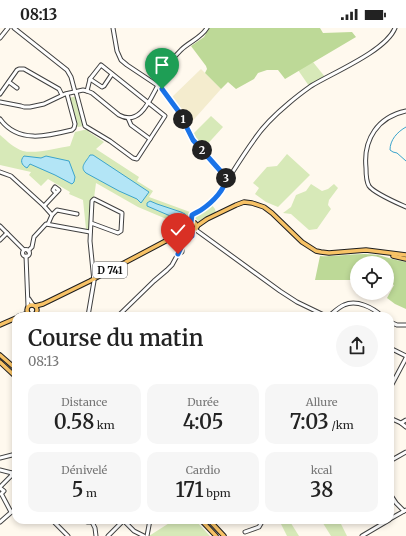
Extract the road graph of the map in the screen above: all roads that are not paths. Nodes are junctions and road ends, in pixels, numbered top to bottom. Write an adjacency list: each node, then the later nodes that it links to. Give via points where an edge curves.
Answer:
1 (8, 28): 6 (street)
2 (14, 28): 13 (street, via 67,70)
3 (113, 28): 10 (street, via 121,60)
4 (207, 28): 10 (street, via 202,35 177,54)
5 (395, 28): 24 (street, via 391,36 374,51 312,86 289,103 260,132)
6 (0, 38)
7 (112, 74): 8 (street, via 101,65); 8 (street, via 102,87); 18 (street)
8 (90, 78): 12 (street)
9 (9, 82): 11 (street); 14 (street); 16 (street, via 19,69 24,69 59,89)
10 (157, 86): 18 (street); 24 (street, via 179,112 193,140)
11 (18, 88)
12 (87, 91): 13 (street); 20 (street, via 119,115)
13 (75, 92): 15 (street); 22 (street, via 85,126 134,159)
14 (0, 94)
15 (67, 94): 16 (street); 21 (street, via 75,124 72,130 31,137 10,130)
16 (62, 95): 17 (street, via 44,104 30,107)
17 (0, 102)
18 (148, 103): 20 (street, via 140,114); 22 (street, via 165,116)
19 (406, 111): 27 (street, via 391,116 380,124 368,142 365,160 367,182 370,187)
20 (128, 118): 22 (street, via 131,125)
21 (0, 120)
22 (150, 139)
23 (0, 172): 26 (street, via 11,176)
24 (226, 178): 33 (street, via 221,191 202,210 193,214)
25 (56, 193): 26 (street)
26 (44, 206): 29 (street)
27 (406, 207)
28 (77, 214): 29 (street, via 59,210)
29 (52, 215): 31 (street)
30 (91, 222): 30 (street, via 118,233 121,231 122,213 94,199); 34 (street)
31 (48, 224): 34 (street); 38 (street, via 34,237 32,247)
32 (0, 226): 35 (street)
33 (192, 227): 39 (main road, D 741, via 236,204 252,203 268,210 302,242 316,251); 43 (main road, D 741); 46 (street, via 192,236 184,241 168,270); 47 (street, via 280,292)
34 (90, 232): 43 (street)
35 (7, 233): 36 (street); 37 (street)
36 (0, 240)
37 (24, 250): 38 (street); 41 (street, via 22,254)
38 (28, 251): 41 (street, via 29,254)
39 (384, 252): 40 (main road, D 741); 42 (main road, D 741)
40 (406, 255)
41 (26, 256): 44 (street, via 27,296)
42 (406, 259)
43 (94, 279): 44 (main road, D 741); 45 (street)
44 (32, 311)
45 (89, 312)
46 (122, 312)
47 (318, 312)
48 (333, 312): 49 (street, via 353,302)
49 (378, 312)
50 (12, 320): 52 (main road)
51 (394, 324): 53 (street)
52 (0, 325)
53 (406, 325)
54 (394, 350): 56 (street)
55 (0, 356): 58 (main road)
56 (406, 357): 60 (street)
57 (0, 362): 59 (main road)
58 (12, 365)
59 (12, 373)
60 (394, 378)
61 (394, 420): 63 (street)
62 (406, 420): 63 (street)
63 (401, 423): 64 (street)
64 (406, 427)
65 (406, 452): 68 (street)
66 (12, 455): 67 (street)
67 (0, 458)
68 (394, 459)
69 (0, 470): 70 (street)
70 (12, 473)
71 (12, 475): 72 (street)
72 (0, 488): 76 (street, via 4,491 1,494)
73 (394, 500): 74 (street)
74 (396, 503): 75 (street); 77 (street)
75 (405, 511): 77 (street)
76 (12, 512): 79 (street)
77 (399, 514): 78 (street)
78 (394, 517)
79 (0, 522)
80 (56, 524): 90 (street)
81 (93, 524): 91 (street)
82 (119, 524): 92 (street)
83 (127, 524): 93 (street, via 134,531)
84 (149, 524): 93 (street)
85 (205, 524): 94 (main road)
86 (213, 524): 95 (main road)
87 (261, 524): 89 (street)
88 (382, 524): 96 (street)
89 (245, 532)
90 (68, 536)
91 (96, 536)
92 (108, 536)
93 (146, 536)
94 (216, 536)
95 (224, 536)
96 (362, 536)

